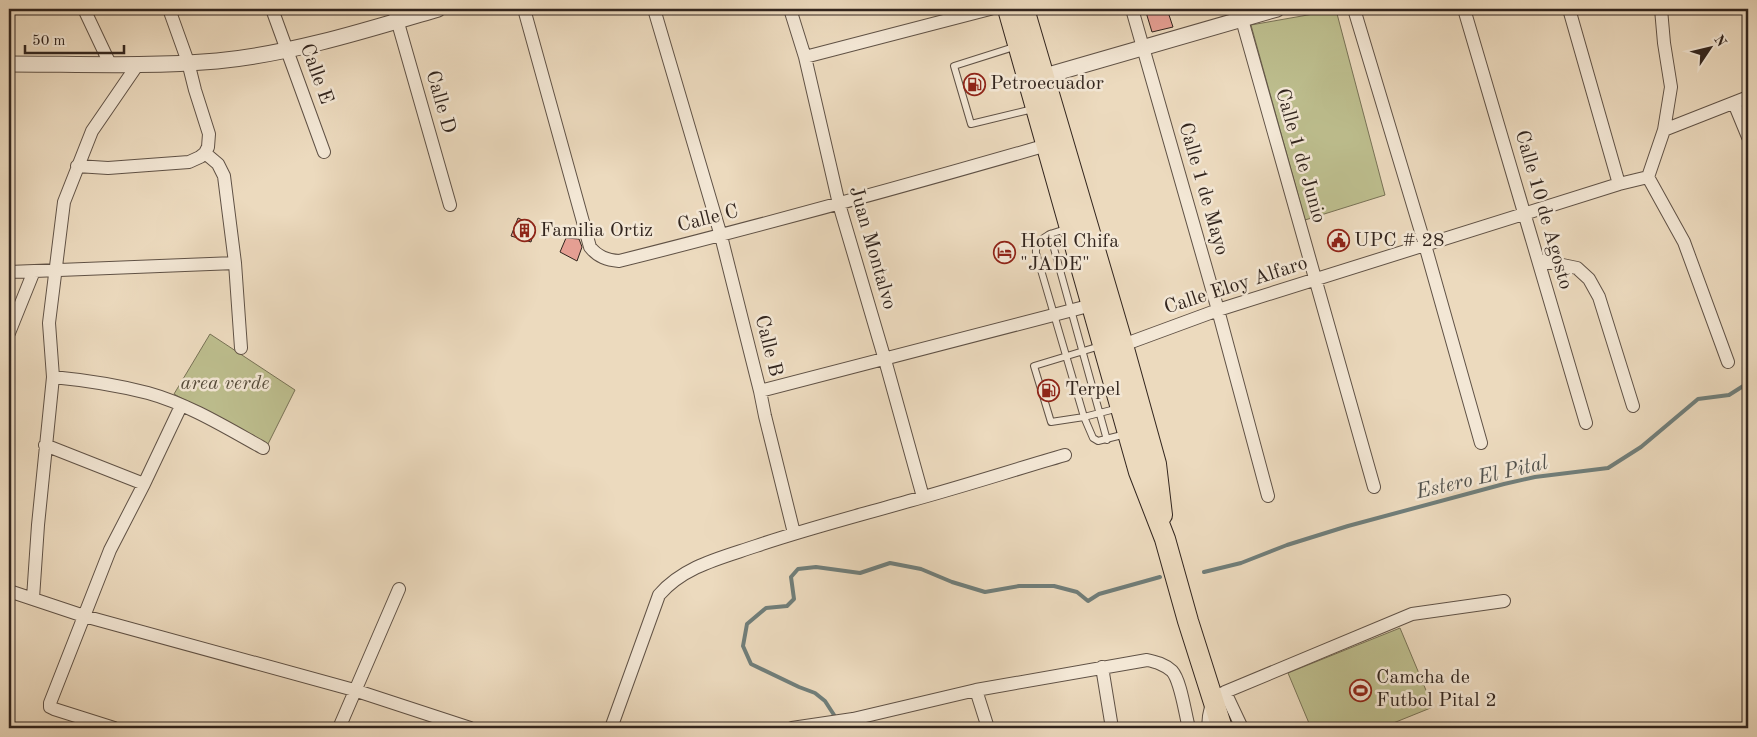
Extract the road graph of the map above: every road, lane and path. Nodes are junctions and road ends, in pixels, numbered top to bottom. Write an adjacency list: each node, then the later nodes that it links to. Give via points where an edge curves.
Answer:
1 (84, 9): 25 (street)
2 (169, 9): 23 (street)
3 (272, 9): 21 (street, Calle E)
4 (438, 9): 18 (street)
5 (524, 9): 44 (street, Calle C, via 590,247 605,258 619,261)
6 (654, 9): 44 (street, Calle B)
7 (790, 9): 22 (street, Juan Montalvo)
8 (990, 9): 22 (street)
9 (1008, 9): 19 (highway)
10 (1024, 9): 19 (highway)
11 (1132, 9): 20 (street, Calle 1 de Mayo)
12 (1277, 9): 17 (street)
13 (1354, 9): 45 (street)
14 (1464, 9): 41 (street, Calle 10 de Agosto)
15 (1569, 9): 38 (street)
16 (1662, 9): 31 (street, via 1671,87)
17 (1240, 14): 20 (street); 51 (street, Calle 1 de Junio)
18 (396, 15): 21 (street); 40 (street, Calle D)
19 (1026, 44): 27 (highway); 30 (highway); 30 (lane, via 954,66 971,124)
20 (1142, 47): 27 (street); 53 (street, Calle 1 de Mayo)
21 (288, 50): 23 (street, via 218,61); 34 (street, Calle E)
22 (805, 57): 39 (street, Juan Montalvo)
23 (188, 62): 26 (street); 35 (street, via 210,134)
24 (9, 64): 25 (street)
25 (110, 64): 26 (street)
26 (138, 64): 36 (street, via 92,130)
27 (1046, 76): 57 (highway)
28 (1748, 97): 29 (street)
29 (1734, 103): 31 (street); 32 (street)
30 (1037, 108): 33 (highway)
31 (1664, 130): 37 (street)
32 (1748, 137)
33 (1047, 145): 39 (street, Calle C); 42 (highway)
34 (324, 152)
35 (205, 153): 36 (street, via 189,162 108,168); 47 (street, via 218,164 224,176)
36 (78, 166): 48 (street, via 64,202)
37 (1648, 177): 38 (street, Calle Eloy Alfaro); 62 (street, via 1684,242)
38 (1619, 184): 41 (street, Calle Eloy Alfaro)
39 (839, 204): 44 (street, Calle C); 61 (street, Juan Montalvo)
40 (450, 205)
41 (1524, 214): 45 (street, Calle Eloy Alfaro); 46 (street, Calle 10 de Agosto)
42 (1070, 228): 43 (lane); 52 (highway)
43 (1050, 234): 54 (lane); 55 (lane, via 1040,240 1036,249)
44 (720, 236): 64 (street, Calle B)
45 (1425, 245): 51 (street, Calle Eloy Alfaro); 73 (street)
46 (1538, 260): 66 (street, via 1577,268 1589,279 1599,297); 70 (street, Calle 10 de Agosto)
47 (235, 263): 48 (street); 58 (street)
48 (56, 270): 49 (street); 63 (street, via 49,323)
49 (34, 271): 50 (street); 56 (street)
50 (9, 272)
51 (1316, 279): 53 (street, Calle Eloy Alfaro); 78 (street, Calle 1 de Junio)
52 (1092, 305): 54 (street, Calle B); 57 (highway)
53 (1218, 310): 57 (street, Calle Eloy Alfaro); 79 (street, Calle 1 de Mayo)
54 (1071, 311): 55 (street, Calle B); 59 (lane)
55 (1053, 315): 60 (lane); 61 (street, Calle B)
56 (9, 333)
57 (1114, 344): 59 (lane); 67 (highway); 82 (highway, via 1156,464)
58 (241, 348)
59 (1082, 351): 60 (lane); 68 (lane)
60 (1065, 356): 69 (lane); 69 (lane, via 1034,366 1048,413 1051,422)
61 (885, 360): 64 (street, Calle B); 80 (street, Juan Montalvo)
62 (1728, 362)
63 (53, 377): 65 (street, via 149,394); 74 (street)
64 (760, 392): 81 (street)
65 (181, 406): 75 (street); 77 (street)
66 (1632, 406)
67 (1120, 408): 68 (lane); 71 (highway)
68 (1099, 414): 69 (lane); 72 (lane)
69 (1084, 417): 72 (lane, via 1093,438)
70 (1586, 422)
71 (1128, 434): 72 (lane); 82 (highway)
72 (1107, 440)
73 (1480, 443)
74 (45, 445): 77 (street); 85 (street)
75 (263, 448)
76 (1065, 455): 80 (street)
77 (144, 484): 87 (street, via 110,550)
78 (1374, 487)
79 (1268, 496)
80 (923, 498): 81 (street)
81 (794, 534): 97 (street, via 704,563 659,594)
82 (1165, 539): 91 (highway, via 1188,621)
83 (399, 589): 89 (street)
84 (9, 591): 85 (street)
85 (33, 598): 87 (street)
86 (1504, 601): 91 (street, via 1412,614)
87 (84, 616): 89 (street); 92 (street, via 50,706)
88 (1102, 667): 90 (street); 100 (street); 101 (street, via 1147,660 1160,663 1173,672)
89 (354, 690): 95 (street); 96 (street)
90 (976, 690): 93 (street); 99 (street)
91 (1219, 695): 102 (street, via 1209,716); 103 (highway); 104 (street)
92 (89, 724): 94 (street)
93 (855, 724): 98 (street)
94 (114, 728)
95 (339, 728)
96 (470, 728)
97 (611, 728)
98 (794, 728)
99 (988, 728)
100 (1112, 728)
101 (1189, 728)
102 (1208, 728)
103 (1222, 728)
104 (1242, 728)

